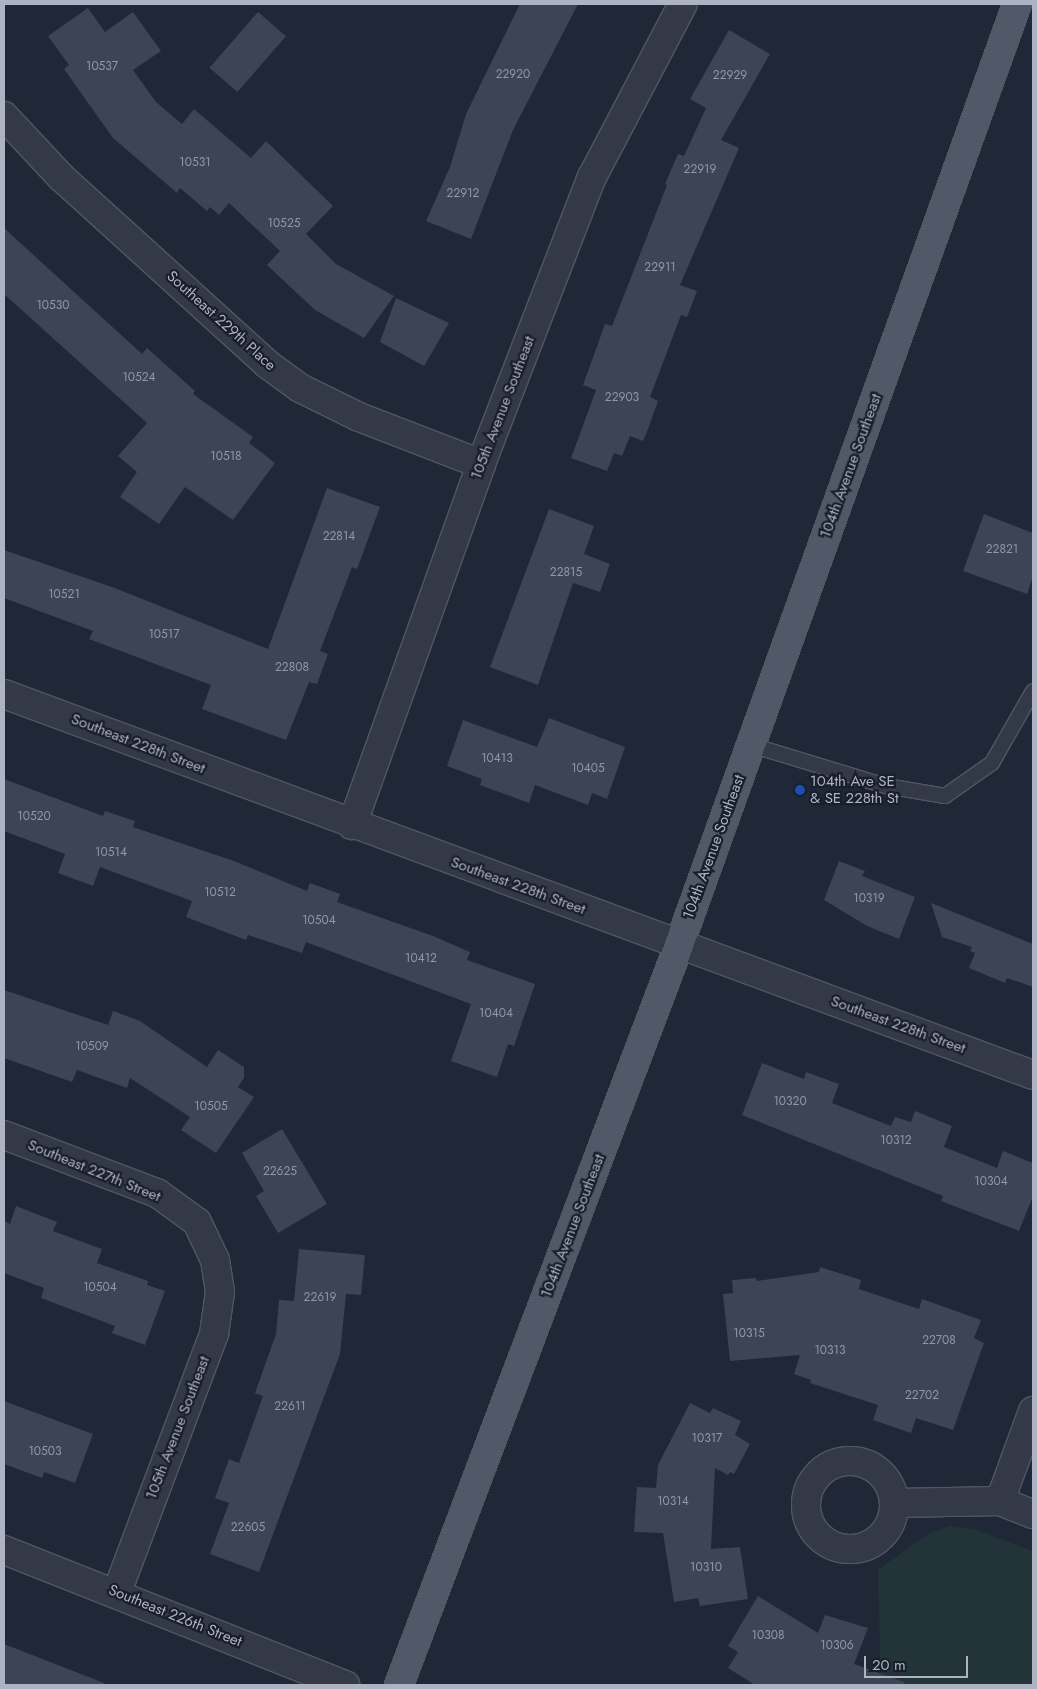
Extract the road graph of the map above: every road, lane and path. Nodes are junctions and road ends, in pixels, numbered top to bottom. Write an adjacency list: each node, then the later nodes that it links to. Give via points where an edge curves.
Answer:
1 (683, 4): 4 (street, 105th Avenue Southeast, via 592,177)
2 (1017, 4): 7 (main road, 104th Avenue Southeast)
3 (4, 116): 4 (street, Southeast 229th Place, via 62,177 267,364 300,388 359,418)
4 (481, 464): 8 (street, 105th Avenue Southeast)
5 (1033, 691): 7 (lane, via 992,763 945,796 886,786)
6 (4, 694): 8 (street, Southeast 228th Street)
7 (751, 745): 9 (main road, 104th Avenue Southeast)
8 (352, 825): 9 (street, Southeast 228th Street)
9 (679, 945): 10 (street, Southeast 228th Street); 20 (main road, 104th Avenue Southeast)
10 (1033, 1075)
11 (4, 1136): 12 (street, Southeast 227th Street, via 157,1193 196,1222)
12 (214, 1260): 18 (street, 105th Avenue Southeast, via 220,1292 214,1334)
13 (1033, 1411): 14 (street)
14 (1000, 1501): 15 (street); 16 (street)
15 (896, 1502)
16 (1033, 1514)
17 (4, 1550): 18 (street, Southeast 226th Street)
18 (117, 1592): 19 (street, Southeast 226th Street)
19 (345, 1685)
20 (400, 1685)

